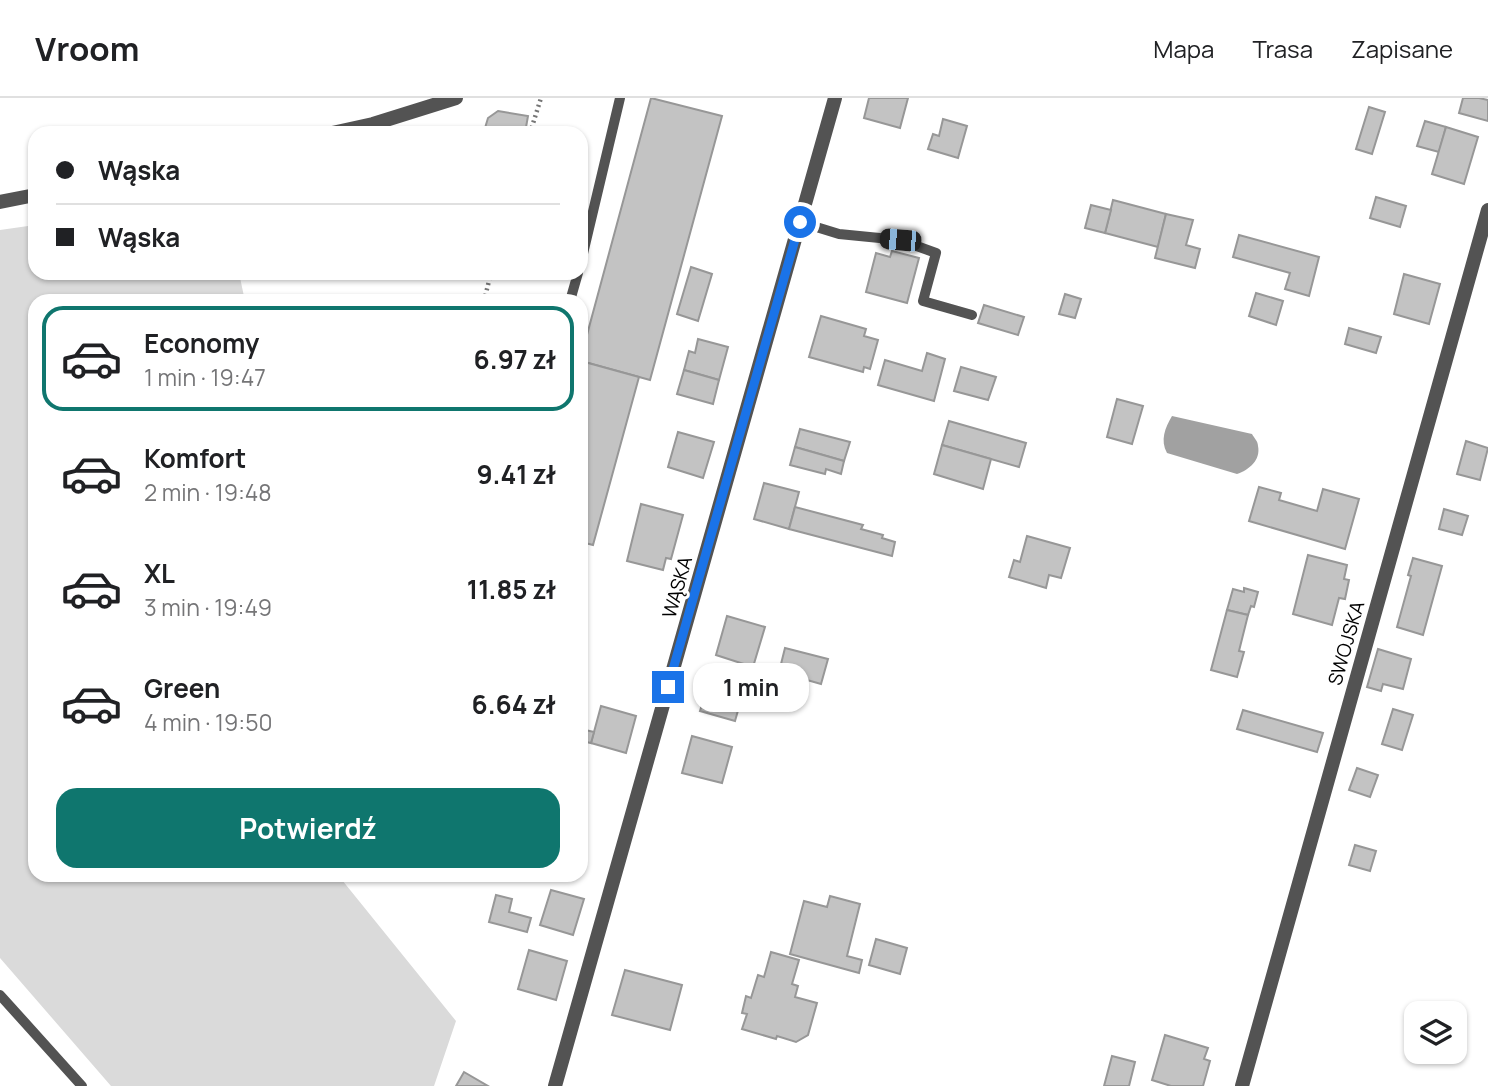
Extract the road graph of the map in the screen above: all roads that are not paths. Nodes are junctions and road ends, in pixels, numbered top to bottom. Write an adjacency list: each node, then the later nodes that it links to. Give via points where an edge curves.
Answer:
1 (456, 98): 4 (street)
2 (620, 98): 9 (lane)
3 (835, 98): 8 (street, WĄSKA)
4 (364, 126)
5 (28, 196): 6 (street)
6 (0, 202)
7 (1488, 210): 14 (street, SWOJSKA)
8 (800, 222): 10 (lane, via 839,234 900,240 936,253 923,301); 13 (street, WĄSKA)
9 (588, 233)
10 (972, 316)
11 (0, 995): 12 (lane)
12 (82, 1086)
13 (555, 1086)
14 (1242, 1086)

